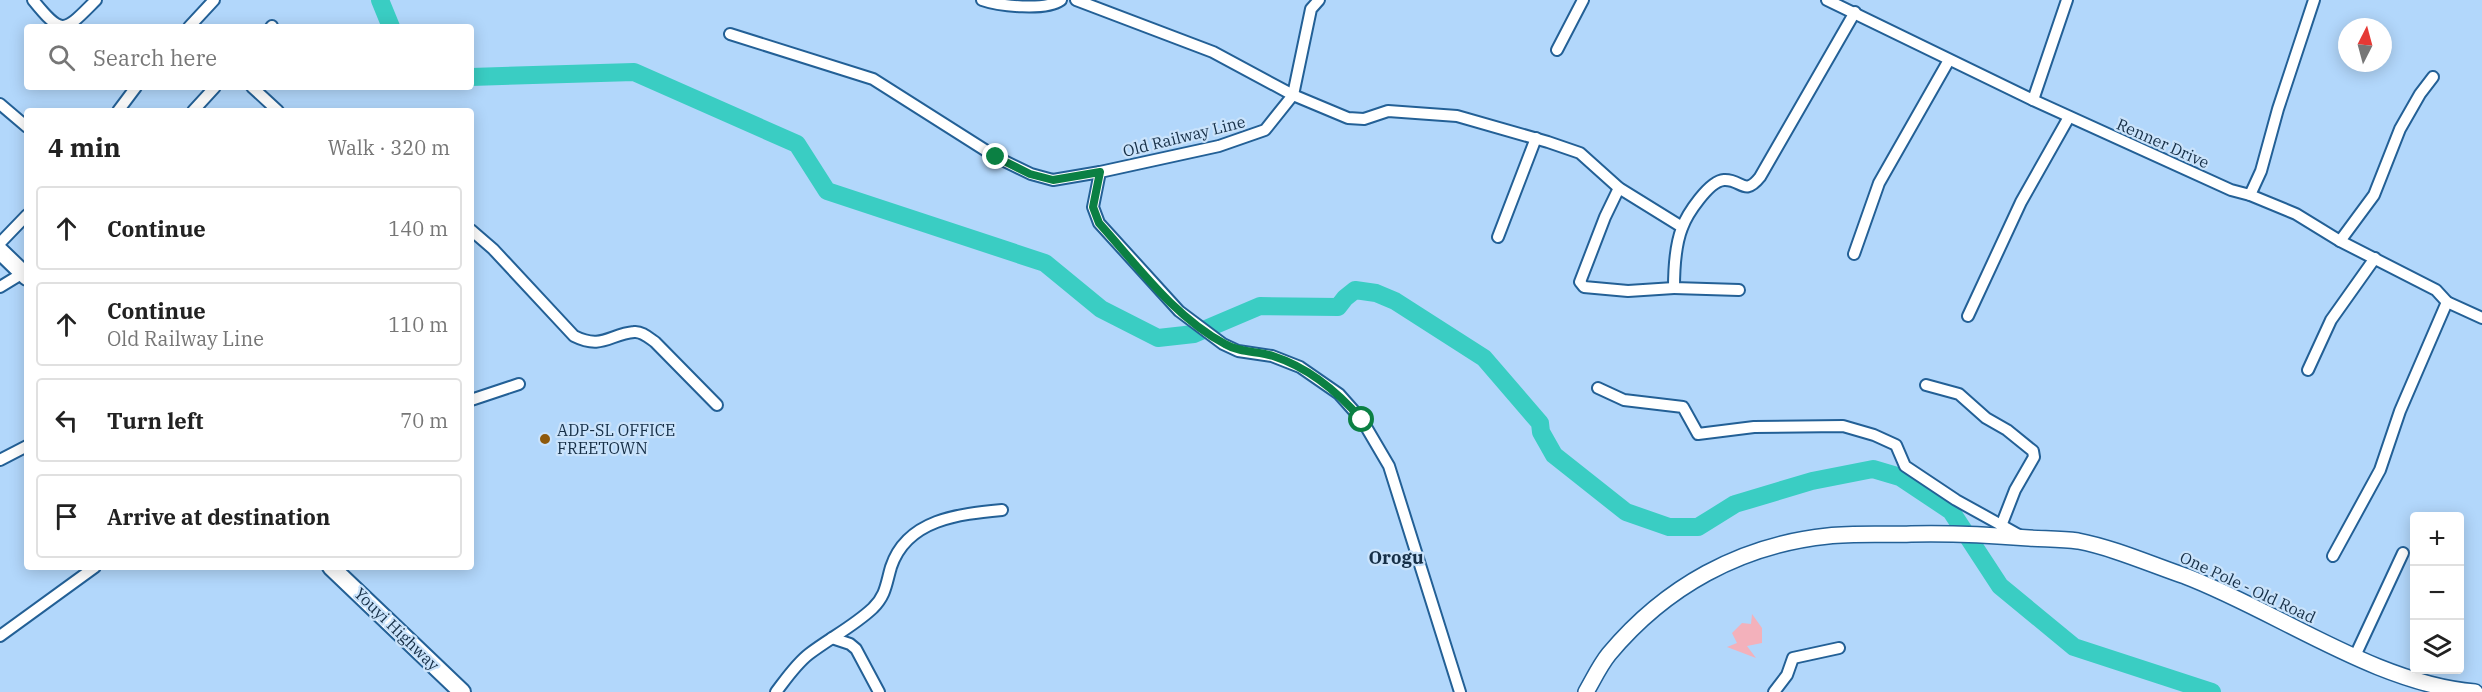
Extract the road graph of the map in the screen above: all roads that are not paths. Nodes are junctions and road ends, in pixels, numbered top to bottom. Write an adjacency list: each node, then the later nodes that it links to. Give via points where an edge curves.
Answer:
1 (33, 0): 13 (street)
2 (96, 0): 14 (street)
3 (214, 0): 15 (street)
4 (982, 0): 5 (street, via 996,5 1055,4)
5 (1061, 0)
6 (1076, 0): 23 (street, via 1213,52)
7 (1319, 0): 23 (street, Old Railway Line, via 1311,9)
8 (1583, 0): 17 (street)
9 (1827, 0): 12 (street, Renner Drive)
10 (2067, 0): 24 (street)
11 (2314, 0): 34 (street)
12 (1855, 12): 18 (street, Renner Drive); 36 (street, via 1754,185 1746,187 1723,180 1713,183)
13 (56, 24)
14 (71, 24)
15 (192, 24)
16 (730, 34): 32 (street, Old Railway Line, via 873,79 996,157 1030,174 1053,180)
17 (1557, 50)
18 (1949, 60): 24 (street, Renner Drive); 42 (street, via 1879,183)
19 (2433, 77): 39 (street, via 2400,129 2374,195)
20 (134, 90): 26 (street)
21 (212, 90): 27 (street)
22 (255, 90): 28 (street)
23 (1293, 95): 31 (street, via 1348,118 1364,119 1388,111 1457,116); 32 (street, Old Railway Line, via 1266,130 1219,146)
24 (2033, 100): 29 (street, Renner Drive)
25 (0, 104): 30 (street)
26 (120, 108)
27 (196, 108)
28 (275, 108)
29 (2069, 117): 34 (street, Renner Drive, via 2216,184); 50 (street, via 2020,202)
30 (24, 124)
31 (1536, 138): 33 (street, via 1580,153); 38 (street)
32 (1100, 172): 73 (street, via 1093,207 1099,223 1179,311 1238,351 1272,356 1300,367 1339,394 1362,420 1389,466)
33 (1619, 188): 36 (street); 47 (street, via 1580,282 1584,287 1628,291)
34 (2250, 195): 39 (street, Renner Drive, via 2296,214)
35 (24, 218): 40 (street)
36 (1682, 227): 47 (street)
37 (474, 233): 57 (street, via 574,336 585,341 604,341 634,332 643,334)
38 (1498, 237)
39 (2340, 241): 43 (street, Renner Drive)
40 (0, 243)
41 (0, 251): 44 (main road)
42 (1854, 254)
43 (2375, 258): 49 (street, Renner Drive, via 2436,290); 52 (street, via 2331,320)
44 (24, 274)
45 (24, 275): 46 (street)
46 (0, 286)
47 (1674, 288): 48 (street)
48 (1739, 290)
49 (2447, 302): 51 (street, Renner Drive); 63 (street, via 2400,411 2380,470)
50 (1968, 316)
51 (2482, 318)
52 (2308, 370)
53 (519, 384): 56 (street)
54 (1926, 385): 61 (street, via 1959,394 2033,451)
55 (1598, 388): 61 (street, via 1624,400 1683,407 1698,434 1754,427 1843,426 1874,435 1896,446 1905,466)
56 (474, 399)
57 (717, 405)
58 (24, 448): 59 (street)
59 (0, 460)
60 (1002, 510): 67 (street, via 940,519 921,530 898,553 888,587 875,606)
61 (2001, 531): 69 (street, One Pole - Old Road, via 2025,538 2078,542 2122,554 2189,578); 74 (street, One Pole - Old Road, via 1827,536 1767,548 1722,564 1691,580 1649,612 1607,655)
62 (2403, 553): 69 (street)
63 (2333, 556)
64 (91, 570): 66 (street)
65 (335, 570): 70 (main road, Youyi Highway)
66 (0, 636)
67 (832, 638): 71 (street, via 800,663); 72 (street, via 856,649)
68 (1839, 648): 75 (street, via 1793,658 1787,675)
69 (2355, 656): 76 (street, One Pole - Old Road, via 2412,678)
70 (462, 692)
71 (776, 692)
72 (879, 692)
73 (1460, 692)
74 (1586, 692)
75 (1774, 692)
76 (2475, 692)

